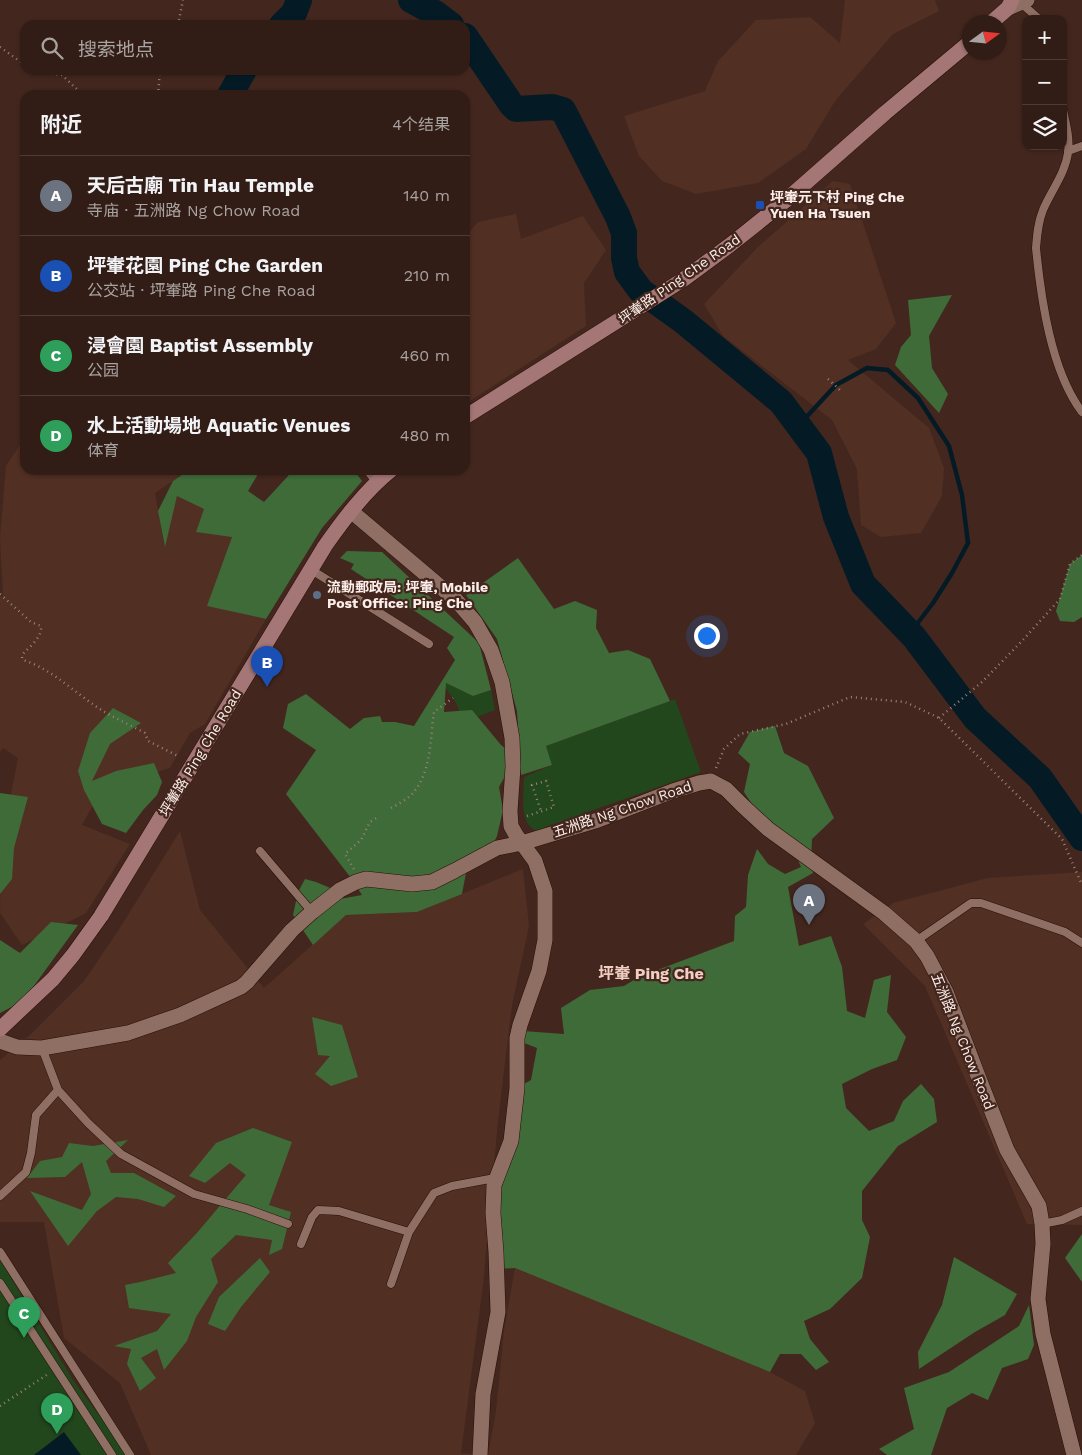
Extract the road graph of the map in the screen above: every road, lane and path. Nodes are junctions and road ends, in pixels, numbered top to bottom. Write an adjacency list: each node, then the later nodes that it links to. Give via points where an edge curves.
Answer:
1 (183, 0): 5 (path)
2 (1017, 3): 3 (street); 4 (lane)
3 (1001, 15)
4 (1034, 15)
5 (179, 20)
6 (0, 47): 8 (path)
7 (962, 49): 19 (street, 坪輋路 Ping Che Road, via 730,245 684,279)
8 (20, 61)
9 (62, 75): 11 (path)
10 (160, 75): 12 (path)
11 (78, 90)
12 (158, 90)
13 (1067, 129): 15 (lane)
14 (1082, 146): 15 (lane)
15 (1068, 151): 18 (lane, via 1063,170 1040,219 1036,248 1050,337 1067,387)
16 (828, 379): 17 (path)
17 (840, 390)
18 (1082, 412)
19 (470, 414)
20 (371, 475): 22 (lane)
21 (386, 475): 22 (street, 坪輋路 Ping Che Road)
22 (377, 483): 23 (street, 坪輋路 Ping Che Road)
23 (351, 511): 25 (street, 坪輋路 Ping Che Road); 36 (street, via 456,600 475,622 491,650 502,682 512,738 510,820)
24 (1082, 555): 29 (path, via 1070,564 1060,599 982,682)
25 (310, 569): 27 (lane); 43 (street, 坪輋路 Ping Che Road, via 101,916 53,979)
26 (0, 594): 30 (path, via 31,622 41,626 40,634 23,654 23,660 51,674 101,710 145,733 148,741)
27 (429, 644)
28 (453, 698): 32 (path, via 434,712 428,763 415,790)
29 (939, 718): 31 (path, via 905,702 850,697 786,724 740,734 724,749); 39 (path, via 1062,839)
30 (178, 756)
31 (711, 781): 36 (street, 五洲路 Ng Chow Road); 41 (street, 五洲路 Ng Chow Road, via 726,789 768,829 884,913)
32 (392, 808)
33 (541, 811): 33 (path, via 554,807 546,781 532,785); 34 (path)
34 (527, 816)
35 (378, 817): 38 (path, via 370,822 361,840 345,854)
36 (522, 843): 40 (street, 五洲路 Ng Chow Road, via 493,849 432,882 412,884 361,880 340,890); 47 (street, via 535,861 545,890 545,940 539,971 517,1038 517,1088 511,1141)
37 (260, 851): 40 (lane)
38 (356, 873)
39 (1082, 886)
40 (312, 912): 45 (street, 五洲路 Ng Chow Road, via 247,982 234,990 180,1015 128,1033)
41 (916, 941): 42 (lane, via 971,904 980,903 1065,932); 51 (street, 五洲路 Ng Chow Road, via 946,992 1007,1150 1038,1206)
42 (1082, 943)
43 (0, 1029)
44 (0, 1041): 45 (street, 五洲路 Ng Chow Road, via 18,1047)
45 (42, 1048): 46 (lane)
46 (58, 1090): 48 (lane, via 36,1115 26,1172); 50 (lane, via 121,1154 194,1194)
47 (496, 1178): 52 (lane, via 452,1186 434,1193); 61 (street, via 493,1200 498,1312 482,1394)
48 (0, 1196)
49 (1082, 1212): 51 (lane)
50 (288, 1224)
51 (1042, 1224): 62 (street, 五洲路 Ng Chow Road, via 1044,1244 1038,1299 1043,1334)
52 (409, 1232): 53 (lane, via 339,1211 318,1210); 56 (lane)
53 (301, 1244)
54 (0, 1252): 60 (lane)
55 (0, 1282): 57 (lane)
56 (391, 1284)
57 (56, 1369): 58 (path); 59 (lane)
58 (0, 1406)
59 (112, 1455)
60 (130, 1455)
61 (480, 1455)
62 (1074, 1455)

